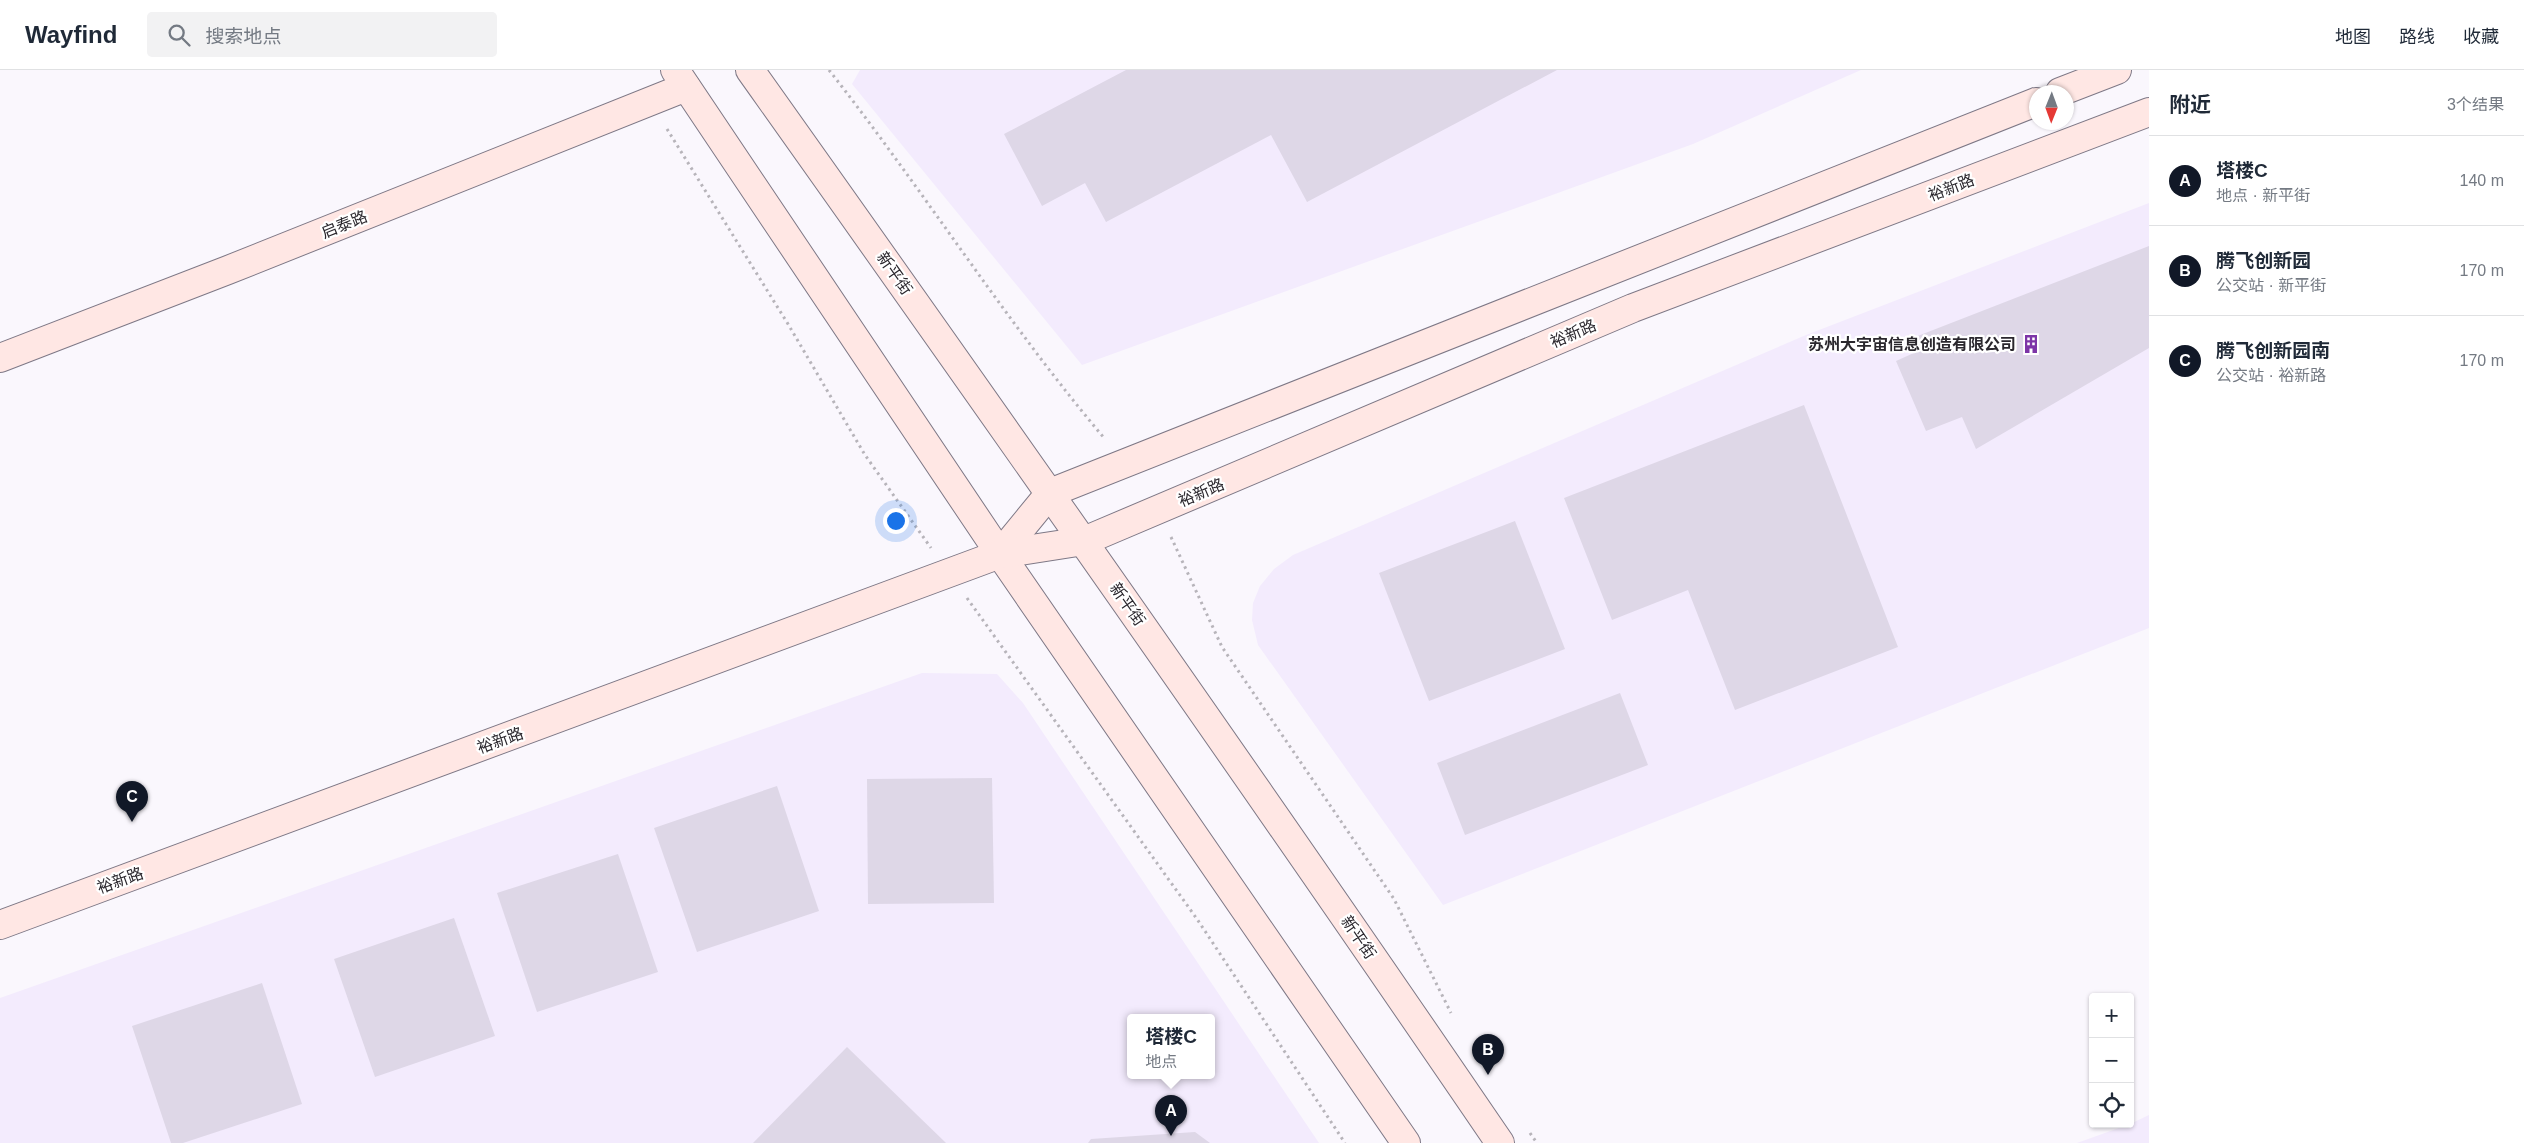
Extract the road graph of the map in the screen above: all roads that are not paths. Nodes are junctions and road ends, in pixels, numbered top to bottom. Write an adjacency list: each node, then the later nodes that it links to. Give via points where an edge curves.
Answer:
1 (750, 70): 8 (street, 新平街)
2 (2117, 70): 4 (street)
3 (680, 79): 7 (street, 启泰路, via 650,102); 10 (street)
4 (2074, 87)
5 (2029, 105): 8 (street, 裕新路)
6 (2149, 112): 9 (street, 裕新路, via 1633,308)
7 (0, 358)
8 (1050, 493): 9 (street, 新平街); 10 (street, 裕新路)
9 (1084, 541): 10 (street, 裕新路); 13 (street, 新平街)
10 (1000, 554): 11 (street, 裕新路); 12 (street)
11 (0, 925)
12 (1406, 1143)
13 (1500, 1143)

